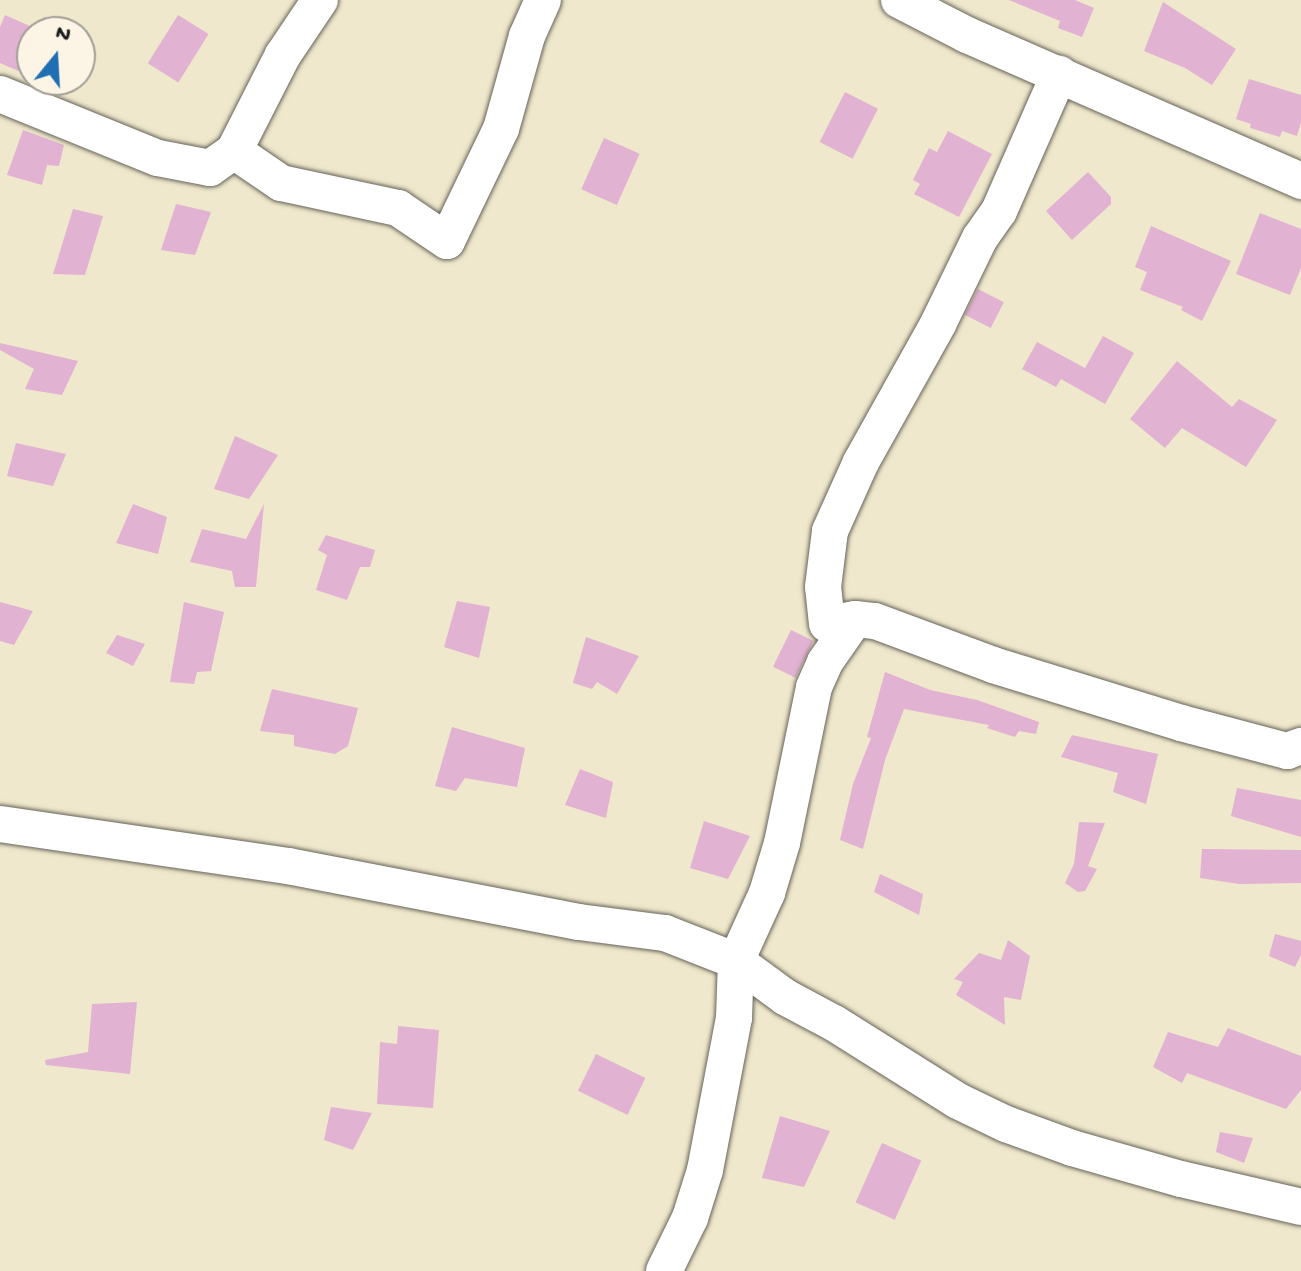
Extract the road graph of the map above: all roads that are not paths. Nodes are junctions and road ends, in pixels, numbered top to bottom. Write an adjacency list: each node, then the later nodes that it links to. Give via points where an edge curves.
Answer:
1 (320, 0): 6 (street, via 283,55)
2 (543, 0): 6 (street, via 527,36 501,129 447,241 398,208 281,183)
3 (899, 0): 4 (street)
4 (1059, 74): 7 (street); 8 (street, via 1006,198 868,448 830,531 823,587)
5 (0, 94): 6 (street, via 158,158 210,168)
6 (234, 151)
7 (1301, 181)
8 (841, 622): 9 (street, via 890,626 993,665 1181,723 1287,751); 11 (street, via 804,729 793,800 767,893)
9 (1301, 746)
10 (0, 824): 11 (street, via 288,866 579,922 665,933)
11 (736, 961): 12 (street, via 785,997 1006,1124 1167,1175); 13 (street, via 734,1018 705,1170 690,1218)
12 (1301, 1207)
13 (664, 1271)

